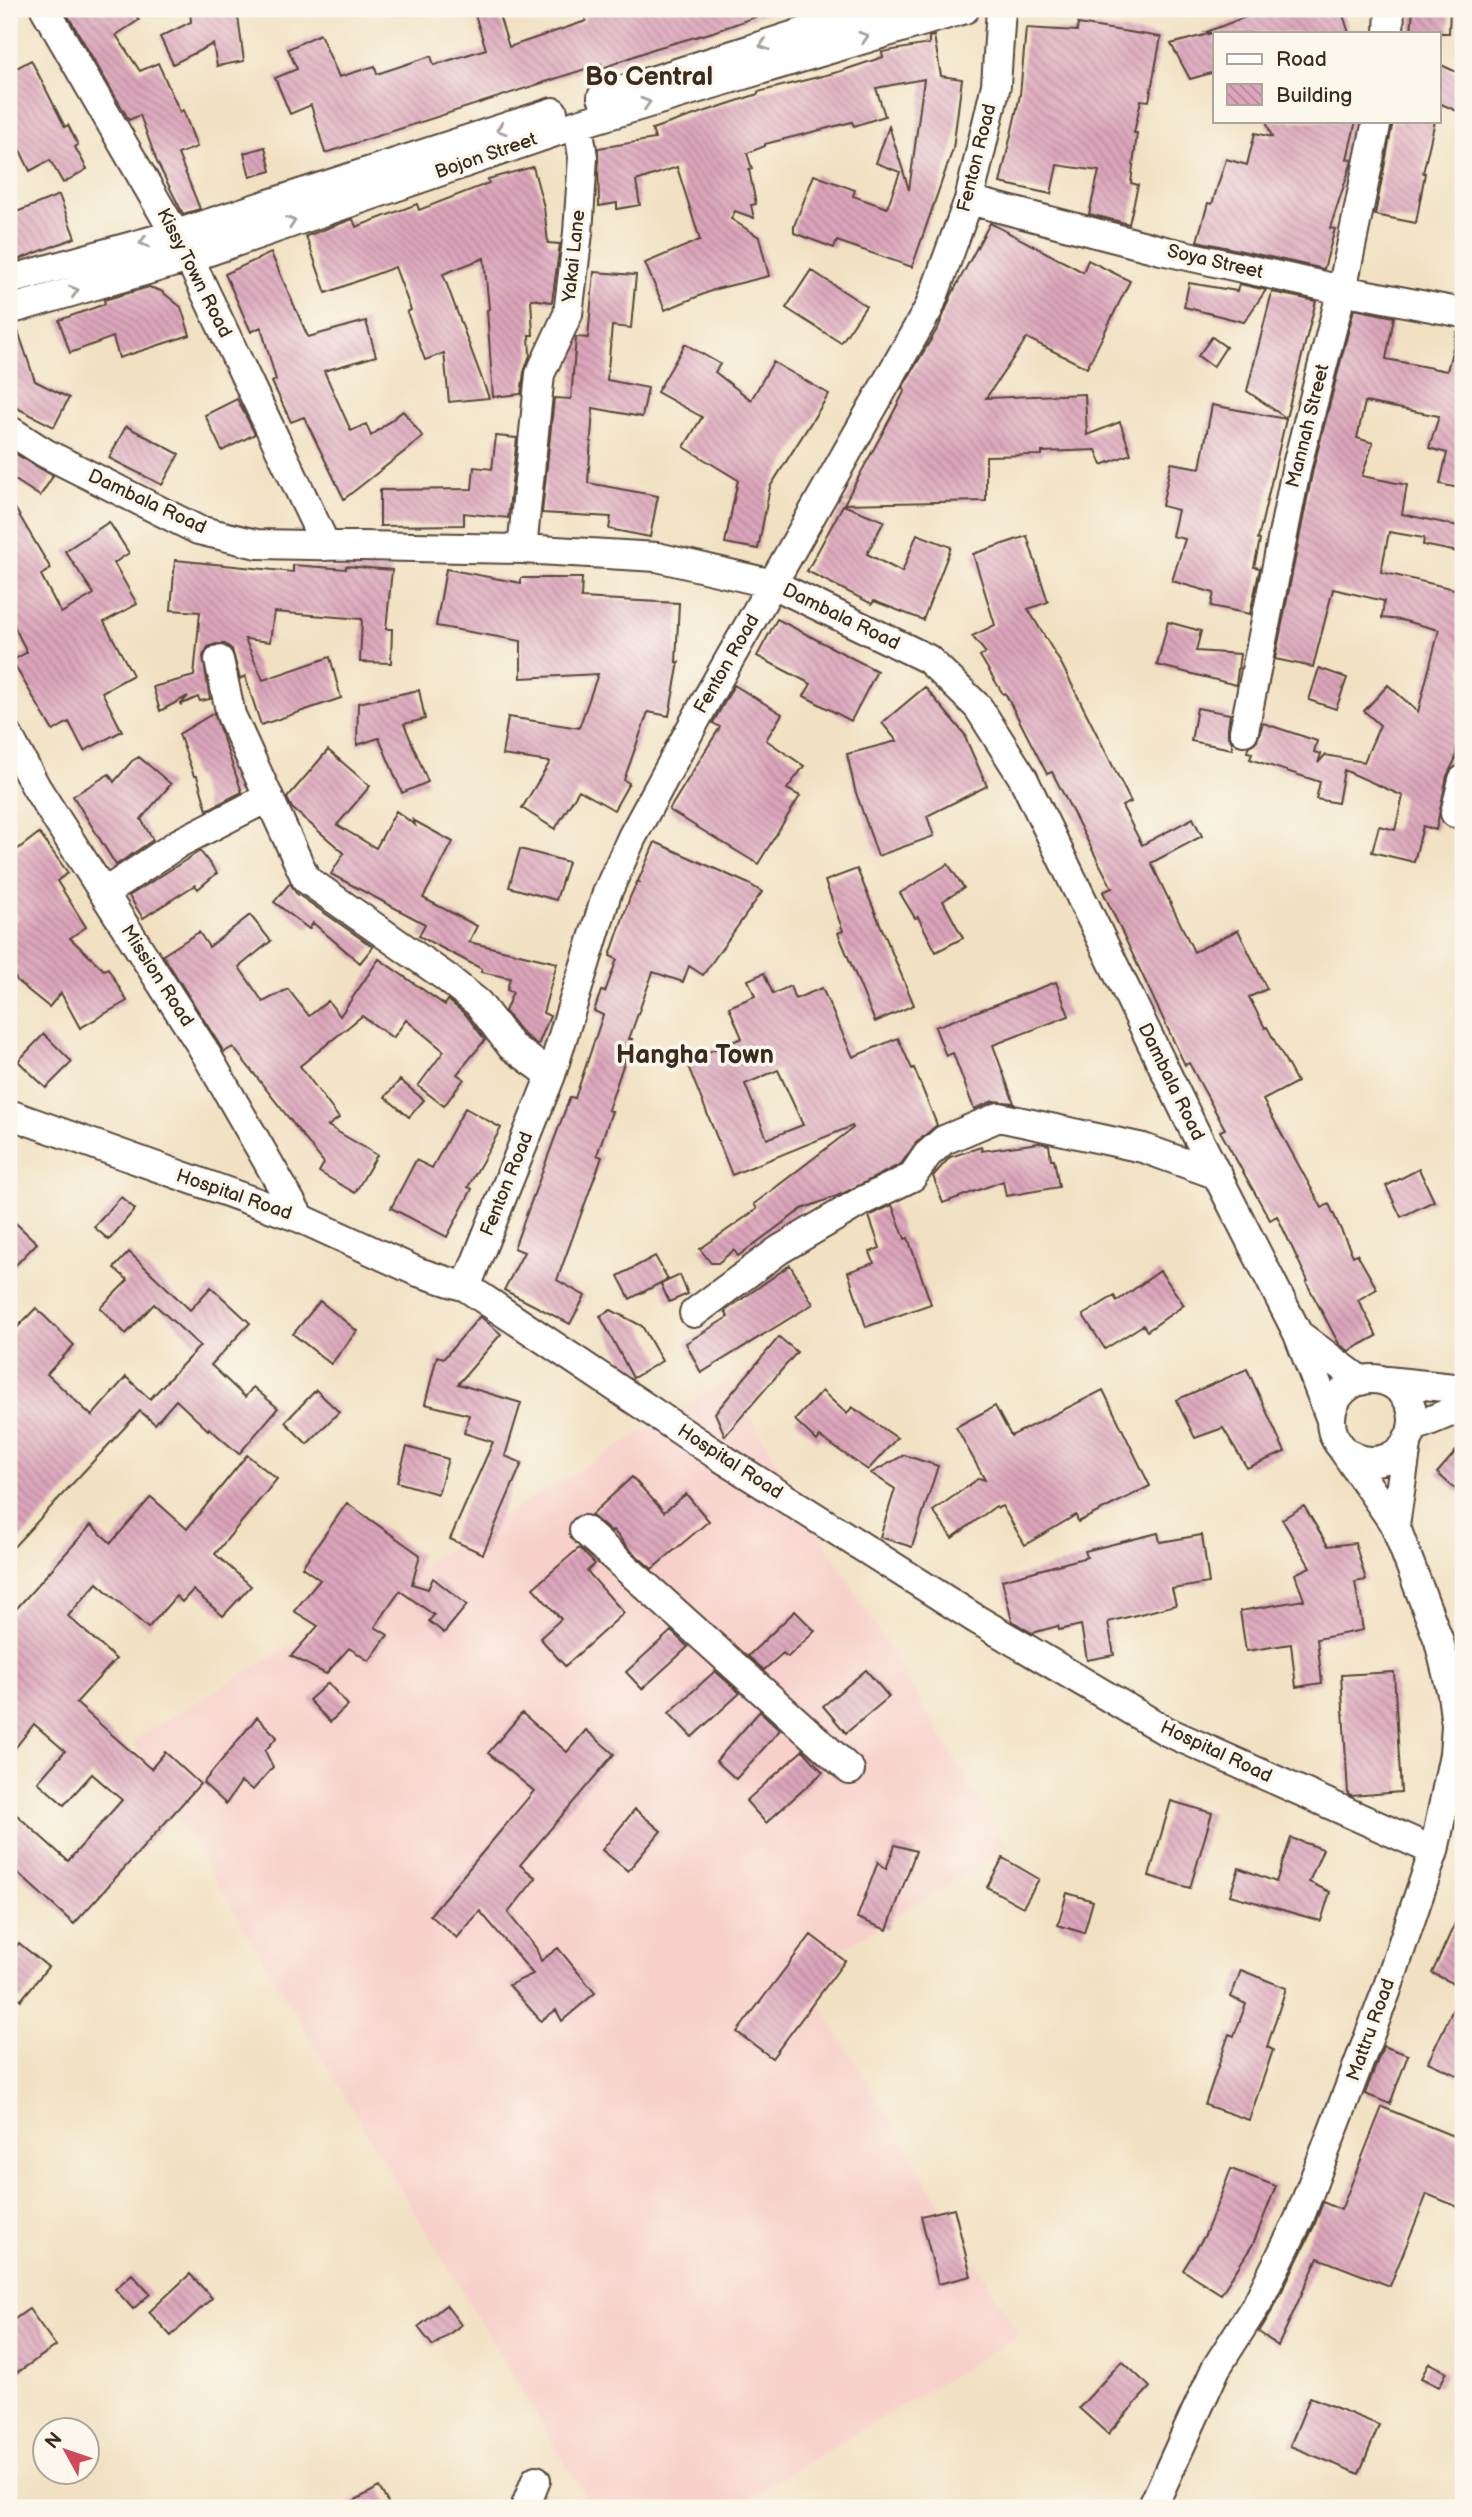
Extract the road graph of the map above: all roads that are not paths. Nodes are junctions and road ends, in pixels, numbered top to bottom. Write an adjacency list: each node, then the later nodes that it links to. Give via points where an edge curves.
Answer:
1 (45, 9): 10 (street, Kissy Town Road)
2 (876, 9): 10 (street, Bojon Street, one-way to 10)
3 (965, 9): 8 (street, Bojon Street, one-way to 3)
4 (1001, 9): 9 (street, Fenton Road, via 996,85)
5 (1390, 9): 6 (street)
6 (1389, 32)
7 (1377, 122): 12 (street, Mannah Street)
8 (578, 124): 10 (street, Bojon Street, one-way to 8); 17 (street, Yakai Lane, via 583,158 568,314 540,374)
9 (970, 200): 12 (street, Soya Street, via 1161,250); 18 (street, Fenton Road, via 929,308)
10 (183, 246): 11 (street, Bojon Street, one-way to 11); 13 (street, Bojon Street, one-way to 10); 16 (street, Kissy Town Road)
11 (9, 280)
12 (1342, 290): 14 (street, Soya Street); 20 (street, Mannah Street, via 1297,465)
13 (9, 310)
14 (1463, 313)
15 (9, 430): 16 (street, Dambala Road, via 198,530 257,544)
16 (326, 546): 17 (street, Dambala Road)
17 (522, 549): 18 (street, Dambala Road, via 657,558)
18 (773, 584): 26 (street, Fenton Road, via 708,697 607,893); 28 (street, Dambala Road, via 928,659 978,708 1023,778)
19 (219, 660): 23 (street, via 231,715)
20 (1244, 732)
21 (9, 737): 25 (street, Mission Road)
22 (1463, 780): 24 (street)
23 (269, 797): 25 (street, via 179,843); 26 (street, via 306,879 447,978 478,1003 511,1046)
24 (1455, 813)
25 (104, 893): 29 (street, Mission Road, via 202,1047)
26 (551, 1075): 30 (street, Fenton Road)
27 (9, 1114): 29 (street, Hospital Road)
28 (1218, 1175): 31 (street, via 1143,1148 999,1117 944,1140 927,1154 912,1177 779,1250); 32 (street, Dambala Road)
29 (300, 1218): 30 (street, Hospital Road, via 418,1272)
30 (466, 1287): 41 (street, Hospital Road, via 714,1453 964,1611 1166,1731)
31 (694, 1313)
32 (1298, 1334): 33 (street, Dambala Road); 36 (street, Dambala Road)
33 (1374, 1381): 34 (street); 36 (street, via 1349,1386 1340,1395 1333,1407); 37 (street, Dambala Road, via 1399,1389 1408,1400)
34 (1463, 1388)
35 (1463, 1407): 37 (street)
36 (1335, 1432): 37 (street, via 1349,1454 1375,1461 1400,1450); 38 (street, Mattru Road)
37 (1410, 1433): 38 (street, Mattru Road)
38 (1395, 1525): 41 (street, Mattru Road, via 1438,1641 1456,1725)
39 (584, 1530): 40 (street)
40 (850, 1770)
41 (1434, 1851): 44 (street, Mattru Road, via 1299,2219 1258,2302 1216,2368)
42 (536, 2480): 43 (street)
43 (525, 2508)
44 (1152, 2508)

